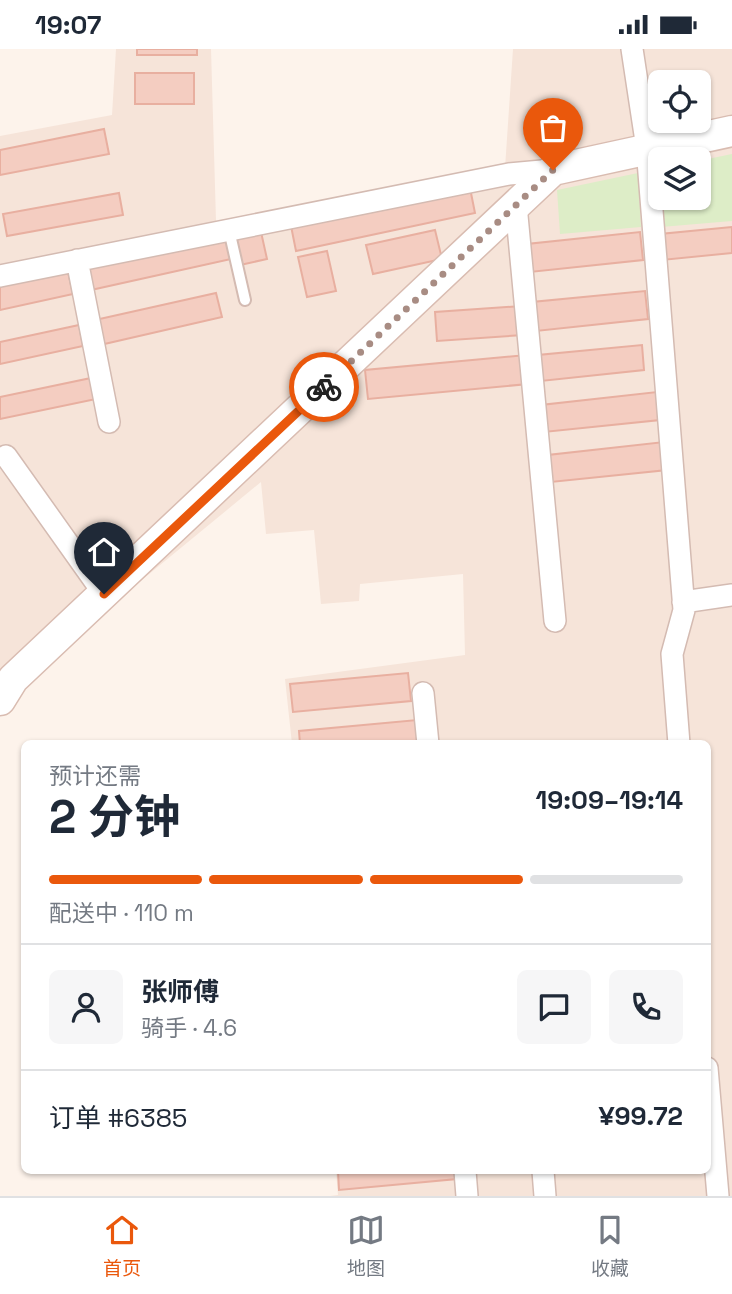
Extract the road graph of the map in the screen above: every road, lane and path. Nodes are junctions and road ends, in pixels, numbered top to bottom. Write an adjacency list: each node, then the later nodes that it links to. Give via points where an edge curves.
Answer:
1 (632, 49): 3 (street)
2 (732, 131): 3 (main road)
3 (646, 148): 4 (main road); 14 (street)
4 (553, 170): 5 (main road); 6 (street, via 509,174)
5 (516, 205): 12 (main road); 15 (street)
6 (229, 230): 7 (street); 9 (lane)
7 (78, 260): 8 (street); 10 (street)
8 (0, 276)
9 (245, 300)
10 (109, 422)
11 (6, 456): 12 (street)
12 (104, 594): 17 (main road, via 13,679)
13 (732, 595): 14 (street)
14 (683, 602): 19 (street, via 672,654)
15 (555, 621)
16 (423, 693): 18 (street)
17 (0, 700)
18 (428, 740)
19 (679, 740)
20 (711, 1115): 25 (street)
21 (465, 1174): 23 (street)
22 (543, 1174): 24 (street)
23 (467, 1196)
24 (545, 1196)
25 (718, 1196)

